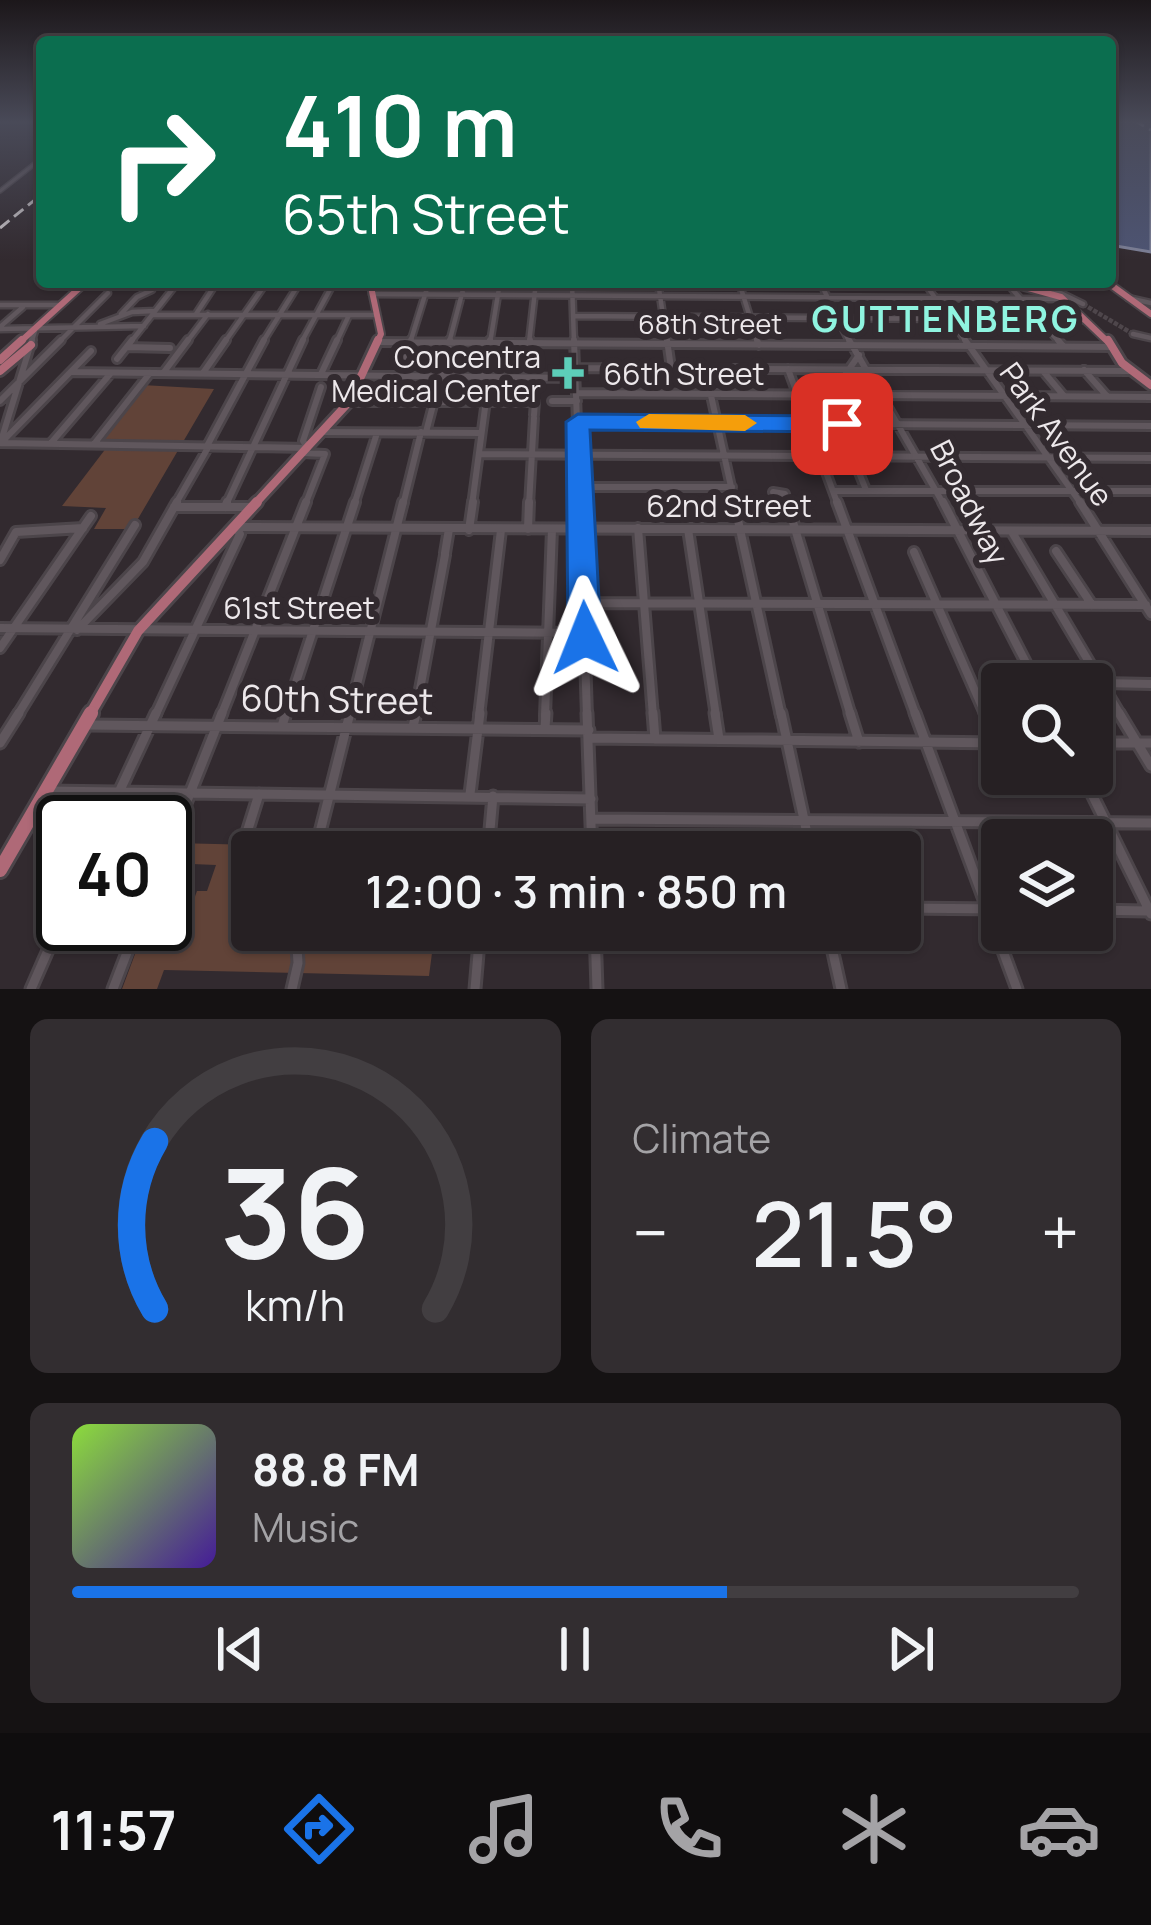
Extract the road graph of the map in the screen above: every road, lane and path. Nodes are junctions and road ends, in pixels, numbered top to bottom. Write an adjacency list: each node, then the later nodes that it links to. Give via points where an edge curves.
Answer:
1 (29, 168): 2 (street)
2 (0, 190)
3 (79, 288): 42 (main road)
4 (173, 288): 43 (street)
5 (213, 288): 44 (street)
6 (263, 288): 46 (street)
7 (296, 288): 47 (street)
8 (331, 288): 48 (street)
9 (371, 288): 25 (main road)
10 (427, 288): 26 (street)
11 (463, 288): 27 (street)
12 (499, 288): 28 (street)
13 (535, 288): 29 (street)
14 (572, 288): 30 (street)
15 (659, 288): 31 (street)
16 (742, 288): 32 (street)
17 (823, 288): 33 (street, Broadway)
18 (928, 288): 35 (street, Park Avenue)
19 (1013, 288): 36 (street)
20 (1028, 288): 37 (main road)
21 (1051, 288): 40 (street)
22 (1115, 288): 34 (main road)
23 (152, 290): 53 (street)
24 (108, 293): 63 (street)
25 (372, 294): 26 (street); 51 (main road)
26 (425, 295): 27 (street); 68 (street)
27 (461, 295): 28 (street); 69 (street)
28 (498, 295): 29 (street); 70 (street)
29 (534, 295): 30 (street); 71 (street)
30 (572, 296): 31 (street); 52 (street)
31 (660, 297): 32 (street); 54 (street)
32 (745, 298): 33 (street); 55 (street)
33 (828, 298): 35 (street); 56 (street, Broadway)
34 (1128, 298): 38 (street); 49 (main road)
35 (936, 299): 36 (street); 57 (street, Park Avenue)
36 (1021, 299): 37 (street); 58 (street)
37 (1064, 299): 59 (main road)
38 (1151, 303)
39 (0, 304): 41 (street)
40 (1084, 304)
41 (26, 305): 42 (street); 64 (street)
42 (60, 305): 62 (main road)
43 (153, 313): 44 (street); 53 (street); 61 (street)
44 (196, 314): 45 (street)
45 (208, 314): 46 (street); 101 (street)
46 (244, 314): 47 (street); 104 (street)
47 (281, 314): 48 (street); 105 (street)
48 (316, 314): 50 (street); 106 (street)
49 (1151, 314)
50 (349, 315): 51 (street); 107 (street)
51 (376, 315): 67 (main road)
52 (573, 316): 54 (street); 72 (street)
53 (118, 317): 60 (street)
54 (663, 317): 55 (street); 73 (street)
55 (751, 317): 56 (street); 74 (street)
56 (838, 318): 57 (street); 76 (street, Broadway)
57 (950, 319): 58 (street); 78 (street, Park Avenue)
58 (1039, 319): 59 (street); 79 (street)
59 (1088, 320): 80 (main road)
60 (93, 326): 61 (street); 63 (street)
61 (144, 326): 77 (street)
62 (36, 327): 63 (street); 64 (street); 75 (street); 86 (main road)
63 (76, 327): 113 (street)
64 (0, 328)
65 (1133, 334): 66 (street)
66 (1151, 338)
67 (379, 342): 68 (street, 68th Street); 108 (main road)
68 (410, 342): 69 (street, 68th Street); 88 (street)
69 (449, 343): 70 (street, 68th Street); 109 (street)
70 (490, 343): 71 (street, 68th Street); 110 (street)
71 (530, 343): 72 (street, 68th Street); 87 (street)
72 (574, 344): 73 (street, 68th Street); 89 (street)
73 (668, 344): 74 (street, 68th Street); 90 (street)
74 (759, 344): 76 (street, 68th Street)
75 (31, 345): 84 (main road)
76 (852, 345): 78 (street, 68th Street); 83 (street, Broadway)
77 (127, 346): 81 (street); 85 (street)
78 (969, 346): 79 (street, 68th Street); 95 (street, Park Avenue)
79 (1063, 346): 80 (street, 68th Street)
80 (1113, 346): 98 (main road)
81 (170, 348)
82 (91, 351): 100 (street)
83 (859, 354): 93 (street); 94 (street, Broadway)
84 (22, 357): 99 (main road); 113 (street)
85 (117, 359)
86 (0, 360)
87 (527, 364)
88 (403, 365)
89 (576, 368): 90 (street); 111 (street)
90 (671, 368): 91 (street)
91 (705, 368): 92 (street); 115 (street)
92 (788, 369): 93 (street); 117 (street)
93 (849, 369): 94 (street); 116 (street)
94 (870, 369): 95 (street); 118 (street, Broadway)
95 (985, 369): 96 (street); 119 (street, Park Avenue)
96 (1042, 370): 97 (street); 120 (street)
97 (1084, 370): 98 (street); 122 (street)
98 (1132, 370): 112 (main road)
99 (0, 371)
100 (72, 372): 102 (street); 141 (street)
101 (164, 372): 103 (street); 104 (street)
102 (112, 373): 103 (street); 140 (street)
103 (150, 373): 142 (street)
104 (203, 373): 105 (street)
105 (243, 374): 106 (street); 143 (street)
106 (285, 374): 107 (street); 144 (street)
107 (321, 374): 108 (street)
108 (362, 376): 109 (street); 126 (main road)
109 (441, 377): 110 (street); 127 (street)
110 (487, 377): 111 (street); 128 (street)
111 (576, 378): 121 (street)
112 (1151, 385)
113 (16, 387): 124 (street); 141 (street)
114 (321, 387): 145 (street)
115 (711, 394): 117 (street, 66th Street); 121 (street, 66th Street); 130 (street)
116 (830, 394): 117 (street, 66th Street); 118 (street, 66th Street); 132 (street)
117 (799, 395): 131 (street)
118 (886, 395): 119 (street, 66th Street); 133 (street, Broadway)
119 (1004, 396): 120 (street, 66th Street); 134 (street, Park Avenue)
120 (1064, 396): 122 (street, 66th Street)
121 (577, 397): 125 (street, 66th Street); 129 (street)
122 (1107, 397): 123 (street, 66th Street)
123 (1151, 397)
124 (0, 401)
125 (552, 401)
126 (349, 402): 127 (street); 136 (main road)
127 (434, 402): 128 (street); 137 (street)
128 (485, 402): 139 (street); 147 (street, via 535,401)
129 (578, 422): 130 (street); 148 (street)
130 (717, 422): 131 (street); 149 (street)
131 (809, 423): 132 (street); 150 (street)
132 (838, 423): 133 (street); 151 (street)
133 (902, 424): 134 (street); 152 (street, Broadway)
134 (1025, 425): 135 (street); 153 (street, Park Avenue)
135 (1151, 426)
136 (323, 432): 138 (street); 145 (main road)
137 (423, 432): 138 (street); 139 (street); 175 (street)
138 (377, 433): 171 (street)
139 (482, 433): 146 (street)
140 (50, 443): 141 (street); 142 (street)
141 (0, 444)
142 (94, 444): 143 (street)
143 (208, 446): 144 (street); 163 (street)
144 (255, 447): 145 (street); 164 (street)
145 (306, 451): 165 (main road); 169 (street, via 325,454)
146 (479, 454): 147 (street); 182 (street)
147 (532, 454): 148 (street); 177 (street)
148 (579, 454): 149 (street); 155 (street)
149 (724, 454): 150 (street); 156 (street)
150 (821, 455): 151 (street); 158 (street)
151 (851, 455): 152 (street); 157 (street)
152 (919, 456): 153 (street); 159 (street, Broadway)
153 (1047, 457): 154 (street); 160 (street, Park Avenue)
154 (1151, 458)
155 (580, 487): 156 (street); 172 (street)
156 (732, 488): 179 (street)
157 (866, 490): 158 (street); 159 (street)
158 (835, 491): 181 (street)
159 (937, 491): 160 (street); 184 (street, Broadway)
160 (1071, 491): 161 (street); 186 (street, Park Avenue)
161 (1151, 491)
162 (773, 492): 180 (street, via 784,492)
163 (174, 507): 164 (street); 204 (street, via 143,562)
164 (225, 507): 165 (street)
165 (253, 507): 168 (main road)
166 (91, 516): 170 (street)
167 (135, 525): 204 (street)
168 (235, 526): 169 (street, 62nd Street); 206 (main road); 207 (street, via 240,534)
169 (296, 527): 171 (street, 62nd Street); 205 (street)
170 (83, 528): 190 (street, via 16,532); 203 (street)
171 (347, 528): 175 (street, 62nd Street); 208 (street)
172 (581, 528): 173 (street, 62nd Street); 178 (street, 62nd Street); 191 (street)
173 (638, 528): 174 (street, 62nd Street); 192 (street)
174 (688, 528): 179 (street, 62nd Street); 193 (street)
175 (398, 529): 176 (street, 62nd Street); 209 (street)
176 (449, 529): 182 (street, 62nd Street); 210 (street)
177 (528, 529): 178 (street, 62nd Street); 183 (street, 62nd Street)
178 (552, 529): 212 (street)
179 (741, 529): 180 (street, 62nd Street); 194 (street)
180 (796, 529): 181 (street, 62nd Street); 195 (street)
181 (849, 529): 184 (street, 62nd Street); 196 (street)
182 (469, 530): 183 (street, 62nd Street)
183 (501, 530): 211 (street)
184 (957, 530): 185 (street, 62nd Street); 198 (street, Broadway)
185 (1011, 530): 186 (street, 62nd Street); 199 (street)
186 (1100, 531): 187 (street, 62nd Street); 201 (street, Park Avenue)
187 (1151, 531)
188 (1055, 551): 200 (street)
189 (914, 552): 197 (street)
190 (0, 560)
191 (584, 603): 192 (street); 213 (street)
192 (644, 603): 193 (street); 230 (street)
193 (700, 603): 194 (street); 231 (street)
194 (758, 604): 195 (street); 232 (street)
195 (818, 604): 196 (street); 233 (street)
196 (877, 604): 197 (street); 234 (street)
197 (937, 605): 198 (street); 219 (street)
198 (996, 605): 199 (street); 215 (street, Broadway)
199 (1056, 605): 200 (street); 216 (street)
200 (1092, 605): 201 (street)
201 (1148, 609)
202 (0, 628): 203 (street, 61st Street)
203 (13, 628): 204 (street, 61st Street); 214 (street)
204 (73, 630): 206 (street, 61st Street); 235 (street)
205 (254, 630): 207 (street, 61st Street); 208 (street, 61st Street); 223 (street)
206 (138, 631): 207 (street, 61st Street); 221 (main road)
207 (195, 631): 222 (street)
208 (312, 631): 209 (street, 61st Street); 224 (street)
209 (372, 632): 210 (street, 61st Street); 225 (street)
210 (430, 632): 211 (street, 61st Street); 226 (street)
211 (489, 632): 212 (street, 61st Street); 227 (street)
212 (548, 632): 213 (street, 61st Street); 228 (street)
213 (584, 633): 229 (street)
214 (0, 648)
215 (1026, 663)
216 (1090, 663)
217 (1113, 683): 218 (street)
218 (1151, 684)
219 (981, 701)
220 (1113, 702): 238 (street)
221 (84, 725): 222 (street, 60th Street); 241 (main road)
222 (151, 725): 223 (street, 60th Street); 242 (street)
223 (216, 725): 224 (street, 60th Street); 243 (street)
224 (282, 726): 225 (street, 60th Street)
225 (347, 727): 226 (street, 60th Street); 245 (street)
226 (413, 727): 227 (street, 60th Street)
227 (478, 728): 228 (street, 60th Street); 246 (street)
228 (544, 728): 229 (street, 60th Street)
229 (589, 734): 230 (street, 60th Street); 248 (street)
230 (655, 739): 231 (street, 60th Street)
231 (719, 739): 232 (street, 60th Street)
232 (788, 740): 233 (street, 60th Street); 250 (street)
233 (859, 742): 234 (street, 60th Street)
234 (927, 742): 236 (street, 60th Street); 251 (street)
235 (0, 743)
236 (981, 743)
237 (1113, 743): 238 (street)
238 (1137, 743): 239 (street); 240 (street)
239 (1151, 743)
240 (1151, 766)
241 (45, 791): 242 (street); 261 (main road)
242 (118, 793): 243 (street)
243 (189, 794): 244 (street)
244 (259, 794): 245 (street); 255 (street)
245 (329, 795): 246 (street); 256 (street)
246 (470, 796): 247 (street)
247 (493, 796): 248 (street); 257 (street)
248 (591, 799): 249 (street)
249 (591, 819): 250 (street); 258 (street)
250 (805, 821): 251 (street); 259 (street)
251 (956, 822): 252 (street); 262 (street)
252 (981, 822)
253 (1113, 822): 254 (street)
254 (1151, 823)
255 (247, 831)
256 (320, 831)
257 (490, 831)
258 (591, 831)
259 (807, 831)
260 (1113, 836): 266 (street)
261 (0, 870)
262 (981, 894)
263 (921, 908): 264 (street)
264 (981, 908)
265 (1113, 911): 266 (street)
266 (1150, 912)
267 (48, 951): 274 (street)
268 (128, 951): 275 (street)
269 (297, 951): 276 (street)
270 (478, 951): 277 (street)
271 (596, 951): 278 (street)
272 (833, 951): 279 (street)
273 (1002, 951): 280 (street)
274 (31, 989)
275 (113, 989)
276 (292, 989)
277 (475, 989)
278 (597, 989)
279 (841, 989)
280 (1017, 989)

